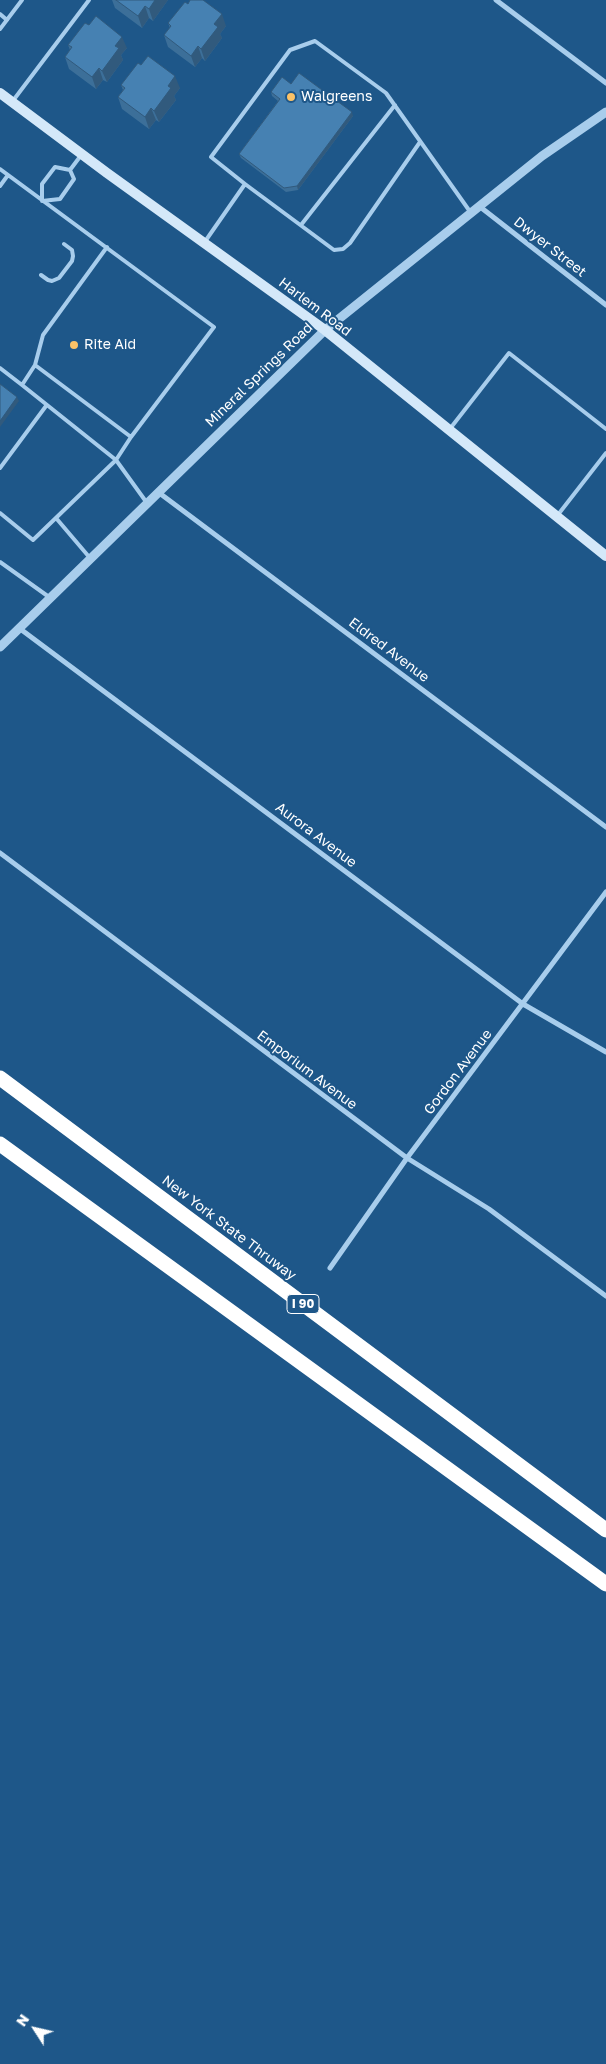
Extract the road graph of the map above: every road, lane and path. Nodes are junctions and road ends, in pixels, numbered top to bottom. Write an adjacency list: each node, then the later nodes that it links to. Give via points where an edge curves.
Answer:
1 (22, 0): 5 (lane)
2 (89, 0): 9 (lane)
3 (496, 0): 7 (street)
4 (0, 14): 5 (lane)
5 (7, 20): 6 (lane)
6 (0, 29)
7 (606, 83)
8 (0, 93): 9 (main road, Harlem Road)
9 (12, 102): 13 (main road, Harlem Road)
10 (395, 105): 12 (lane); 17 (lane, via 386,93 315,41 290,50 211,157); 22 (lane)
11 (606, 112): 20 (street, Mineral Springs Road, via 542,156)
12 (420, 142): 21 (lane); 22 (lane, via 350,244 343,249 334,250)
13 (82, 154): 15 (lane); 23 (main road, Harlem Road)
14 (0, 169): 16 (lane)
15 (70, 170): 19 (lane, via 74,179 60,199); 19 (lane, via 55,167 42,184)
16 (8, 175): 18 (lane); 19 (lane)
17 (245, 184): 22 (lane); 23 (lane)
18 (0, 186)
19 (42, 201): 25 (lane)
20 (479, 206): 21 (street, Mineral Springs Road); 27 (street, Dwyer Street)
21 (472, 213): 28 (street, Mineral Springs Road)
22 (301, 225)
23 (204, 243): 28 (main road, Harlem Road)
24 (64, 244): 26 (lane, via 72,250 72,261 68,267 52,281)
25 (107, 247): 29 (lane, via 44,335); 35 (lane, via 214,327)
26 (41, 275)
27 (606, 305)
28 (325, 330): 34 (main road, Harlem Road); 39 (street, Mineral Springs Road)
29 (36, 365): 31 (lane); 35 (lane)
30 (0, 368): 31 (lane)
31 (22, 384): 32 (lane)
32 (46, 406): 37 (lane); 38 (lane)
33 (606, 429): 34 (lane, via 509,353)
34 (449, 430): 42 (main road, Harlem Road)
35 (131, 437): 37 (lane)
36 (606, 453): 42 (lane)
37 (116, 460): 40 (lane); 43 (lane)
38 (0, 468)
39 (158, 492): 40 (street, Mineral Springs Road); 50 (street, Eldred Avenue)
40 (147, 503): 45 (street, Mineral Springs Road)
41 (0, 513): 43 (lane, via 33,540)
42 (557, 516): 44 (main road, Harlem Road)
43 (56, 518): 45 (lane)
44 (606, 556)
45 (90, 558): 47 (street, Mineral Springs Road)
46 (0, 562): 47 (lane)
47 (49, 597): 48 (street, Mineral Springs Road)
48 (18, 628): 49 (street, Mineral Springs Road); 53 (street, Aurora Avenue)
49 (0, 647)
50 (606, 827)
51 (0, 853): 57 (street, Emporium Avenue)
52 (606, 892): 53 (street, Gordon Avenue)
53 (523, 1004): 54 (street, Aurora Avenue); 57 (street, Gordon Avenue)
54 (606, 1052)
55 (0, 1078): 60 (highway, New York State Thruway / I 90)
56 (0, 1144): 61 (highway)
57 (407, 1158): 58 (street, Gordon Avenue); 59 (street, Emporium Avenue, via 488,1209)
58 (330, 1268)
59 (606, 1296)
60 (606, 1530)
61 (606, 1584)

